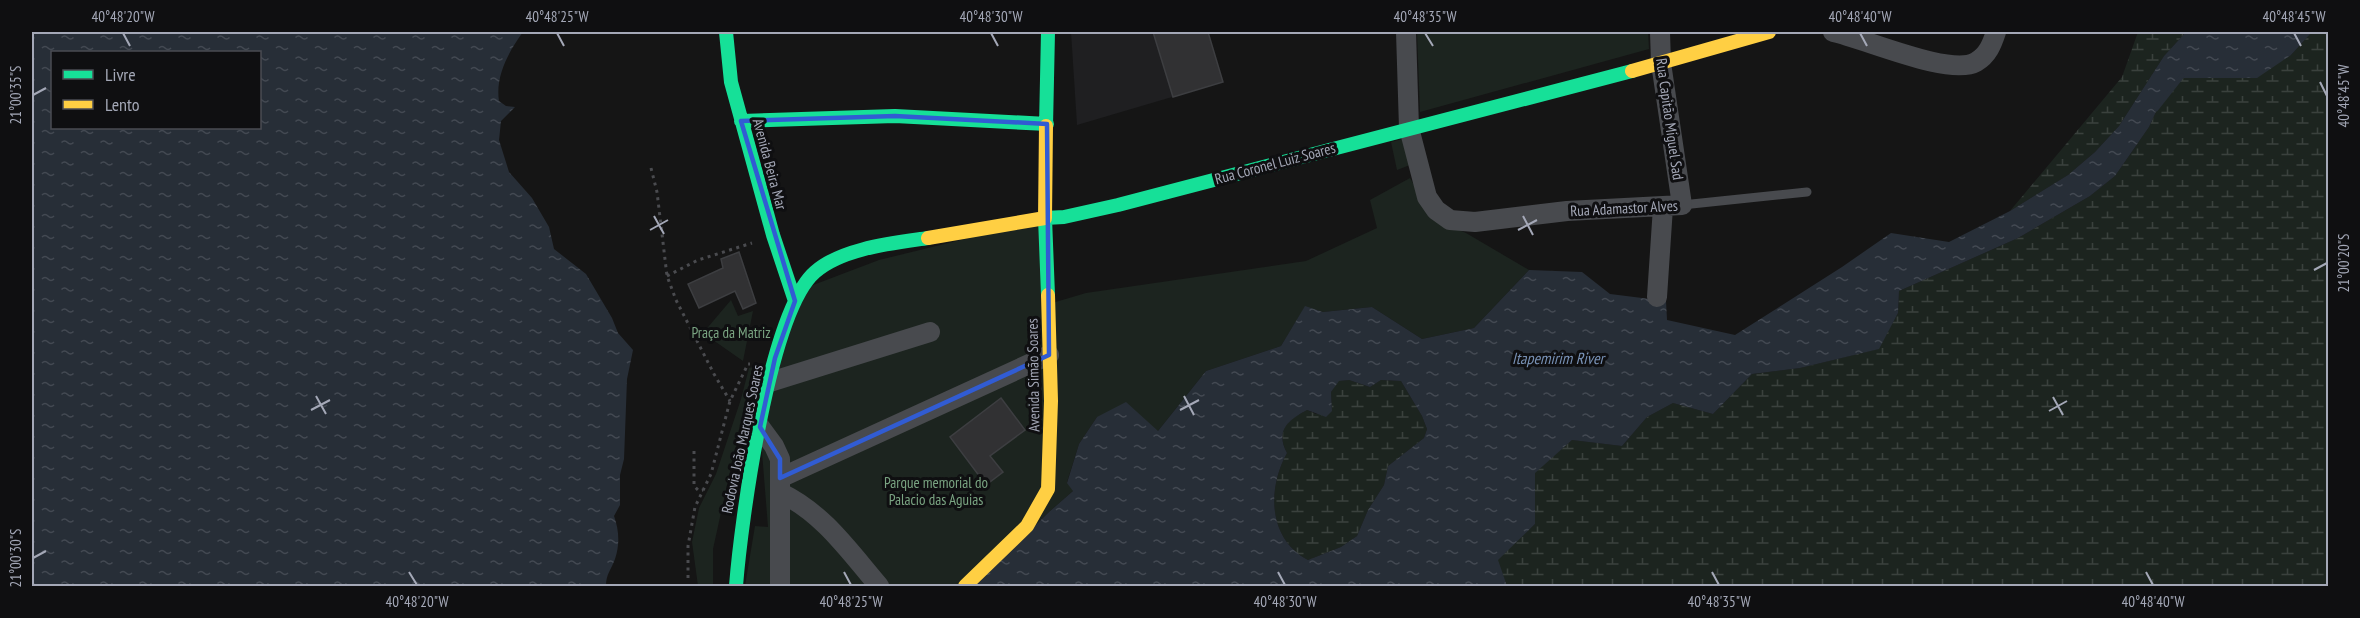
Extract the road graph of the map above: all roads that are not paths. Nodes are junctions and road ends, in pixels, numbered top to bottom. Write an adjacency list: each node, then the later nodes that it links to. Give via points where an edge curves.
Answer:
1 (726, 32): 9 (street, Avenida Beira Mar, via 731,82)
2 (1048, 32): 10 (street, Avenida Simão Soares)
3 (1406, 32): 11 (street)
4 (1660, 32): 8 (street, Rua Capitão Miguel Sad)
5 (1769, 32): 8 (street, Rua Coronel Luiz Soares)
6 (1836, 32): 7 (street, via 1910,56 1967,66 1990,49)
7 (1996, 32)
8 (1661, 63): 11 (street, Rua Coronel Luiz Soares); 13 (street, Rua Capitão Miguel Sad)
9 (741, 121): 10 (street, via 895,116); 16 (street, Avenida Beira Mar)
10 (1047, 124): 14 (street, Avenida Simão Soares)
11 (1408, 128): 13 (street, Rua Adamastor Alves, via 1427,197 1444,216 1457,222); 14 (street, Rua Coronel Luiz Soares, via 1118,205)
12 (1807, 192): 13 (lane, Rua Adamastor Alves)
13 (1672, 206): 15 (street, Rua Capitão Miguel Sad)
14 (1045, 218): 16 (street, Rua Coronel Luiz Soares, via 855,253 813,273); 18 (street, Avenida Simão Soares)
15 (1657, 297)
16 (795, 302): 19 (street, Rodovia João Marques Soares)
17 (930, 332): 19 (street)
18 (1049, 355): 21 (street); 25 (street, Avenida Simão Soares, via 1048,489 1027,526)
19 (770, 382): 20 (street, Rodovia João Marques Soares)
20 (760, 427): 21 (street, via 780,459); 22 (street, Rodovia João Marques Soares, via 741,527)
21 (781, 485): 23 (street); 24 (street, via 825,522)
22 (736, 586)
23 (780, 586)
24 (879, 586)
25 (965, 586)

